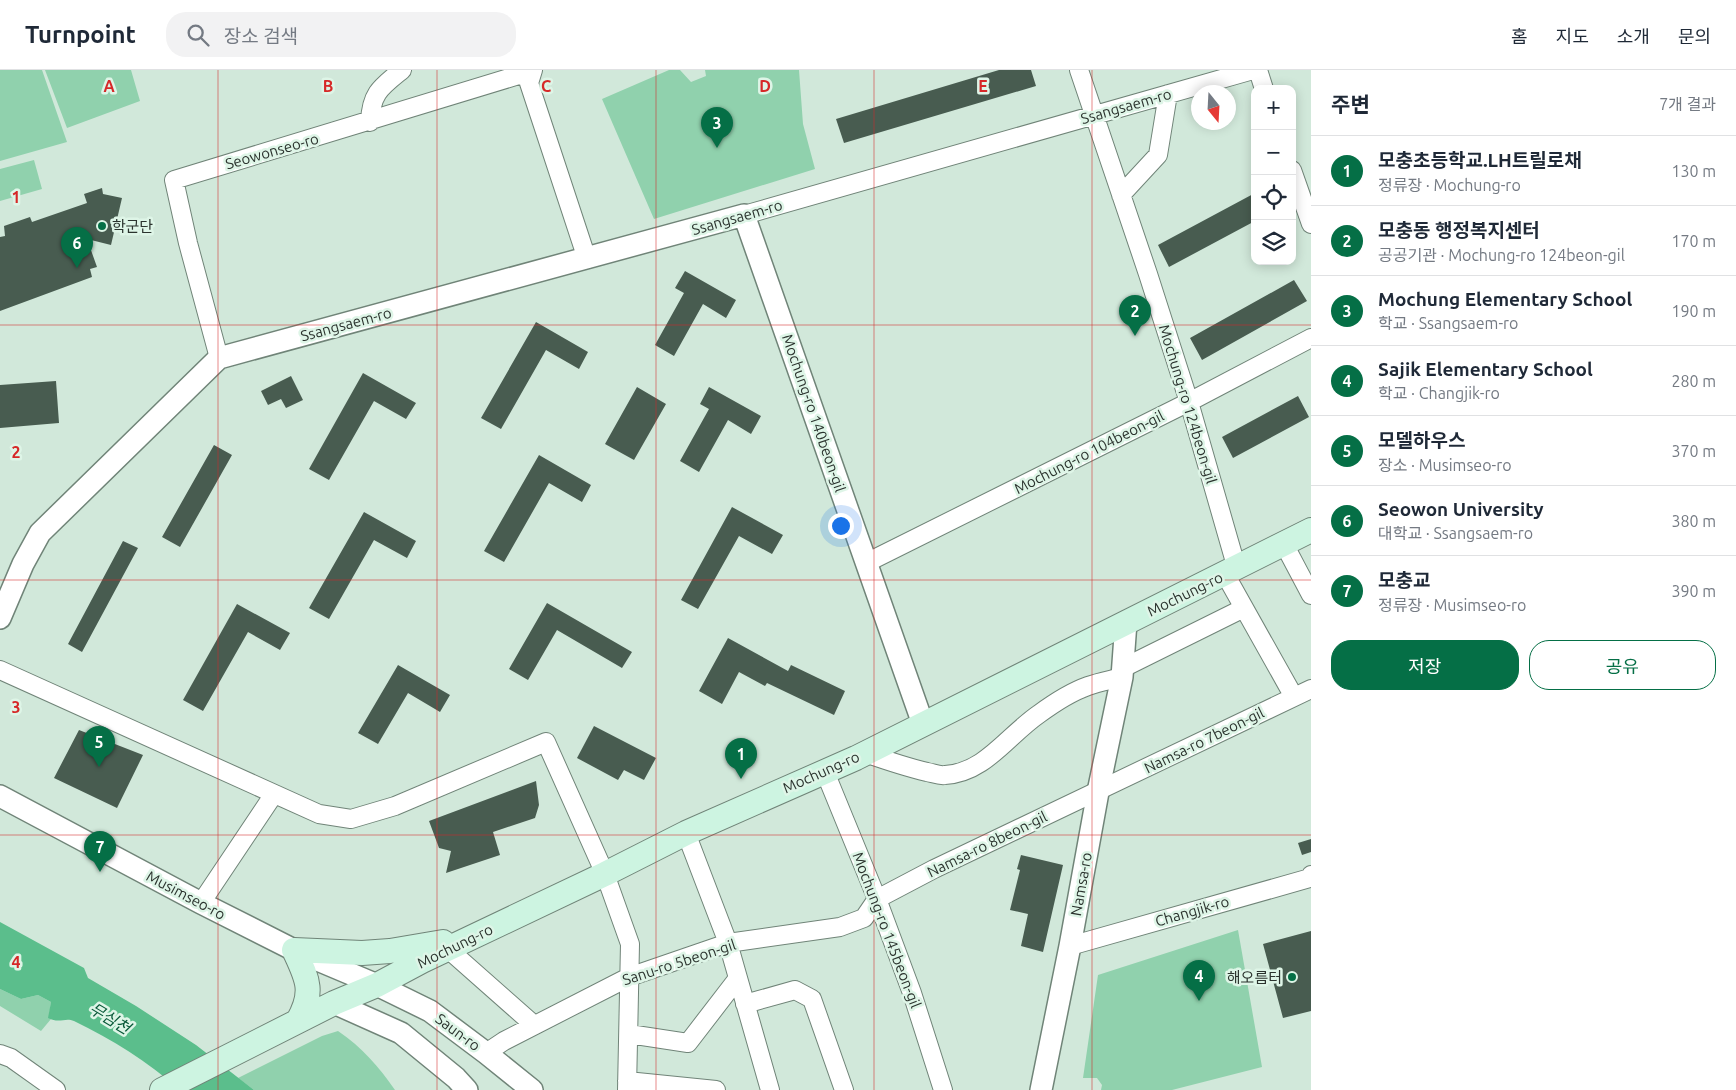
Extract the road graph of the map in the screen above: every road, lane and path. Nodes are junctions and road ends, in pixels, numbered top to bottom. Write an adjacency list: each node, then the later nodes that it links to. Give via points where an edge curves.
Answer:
1 (402, 70): 9 (street, via 378,90 370,109)
2 (1079, 70): 8 (street, Mochung-ro 124beon-gil)
3 (1253, 70): 7 (street, Ssangsaem-ro)
4 (1258, 70): 6 (street)
5 (533, 71): 9 (street, Seowonseo-ro); 14 (street, Seowonseo-ro, via 529,82)
6 (1263, 85)
7 (1168, 94): 8 (street, Ssangsaem-ro); 11 (street, via 1158,155)
8 (1094, 115): 11 (street, Mochung-ro 124beon-gil); 12 (street, Ssangsaem-ro)
9 (370, 122): 16 (street, Seowonseo-ro, via 174,180)
10 (1294, 175): 13 (street)
11 (1122, 195): 17 (street, Mochung-ro 124beon-gil)
12 (744, 215): 14 (street, Ssangsaem-ro); 20 (street, Mochung-ro 140beon-gil)
13 (1311, 224)
14 (587, 259): 16 (street, Ssangsaem-ro)
15 (1311, 338): 17 (street, Mochung-ro 104beon-gil)
16 (219, 358): 24 (street, Ssangsaem-ro, via 40,533)
17 (1189, 402): 20 (street, Mochung-ro 104beon-gil); 21 (street, Mochung-ro 124beon-gil)
18 (1311, 530): 19 (main road, Mochung-ro)
19 (1284, 544): 21 (main road, Mochung-ro); 22 (street)
20 (866, 563): 30 (street, Mochung-ro 140beon-gil)
21 (1231, 571): 23 (street, Mochung-ro 124beon-gil); 25 (main road, Mochung-ro)
22 (1311, 595)
23 (1244, 608): 27 (street); 29 (street, Mochung-ro 124beon-gil)
24 (0, 618)
25 (1126, 622): 27 (street, Namsa-ro); 30 (main road, Mochung-ro)
26 (0, 670): 34 (street)
27 (1122, 672): 31 (street, via 1062,698 1037,714 985,761 958,774 943,776); 33 (street, Namsa-ro)
28 (1311, 689): 29 (street, Namsa-ro 7beon-gil)
29 (1294, 697): 33 (street, Namsa-ro 7beon-gil)
30 (923, 724): 31 (main road, Mochung-ro)
31 (865, 753): 32 (main road, Mochung-ro)
32 (825, 772): 36 (main road, Mochung-ro); 39 (street, Mochung-ro 145beon-gil)
33 (1098, 792): 39 (street, Namsa-ro 8beon-gil); 43 (street, Namsa-ro)
34 (274, 794): 37 (street, via 319,814 351,819 395,806 546,742); 40 (street)
35 (0, 796): 40 (street, Musimseo-ro)
36 (686, 833): 37 (main road, Mochung-ro); 42 (street)
37 (605, 874): 41 (main road, Mochung-ro); 46 (street, via 630,944)
38 (1311, 877): 43 (street, Changjik-ro)
39 (877, 899): 42 (street, Sanu-ro 5beon-gil, via 864,918 840,928); 64 (street, Mochung-ro 145beon-gil)
40 (201, 903): 45 (street, Musimseo-ro)
41 (479, 934): 44 (main road, Mochung-ro); 45 (main road, via 390,951)
42 (728, 943): 46 (street, Sanu-ro 5beon-gil); 47 (street)
43 (1070, 946): 65 (street, Namsa-ro)
44 (448, 949): 48 (main road, Mochung-ro); 52 (street)
45 (294, 950): 48 (street, Musimseo-ro); 51 (main road, via 308,986 307,1004)
46 (629, 977): 52 (street, Sanu-ro 5beon-gil); 53 (street)
47 (738, 978): 50 (street); 53 (street, via 688,1043)
48 (377, 985): 49 (main road, Mochung-ro); 54 (street, Saun-ro, via 430,1011)
49 (330, 1004): 51 (main road, Mochung-ro); 59 (street, via 401,1033)
50 (745, 1004): 62 (street); 63 (street, via 795,990 812,998)
51 (298, 1021): 58 (main road, Mochung-ro)
52 (534, 1026): 54 (street, Sanu-ro 5beon-gil)
53 (629, 1034): 56 (street)
54 (486, 1053): 60 (street, Saun-ro)
55 (0, 1054): 57 (street, via 11,1058)
56 (627, 1086): 61 (street)
57 (56, 1090)
58 (162, 1090)
59 (467, 1090)
60 (532, 1090)
61 (716, 1090)
62 (770, 1090)
63 (844, 1090)
64 (943, 1090)
65 (1041, 1090)

